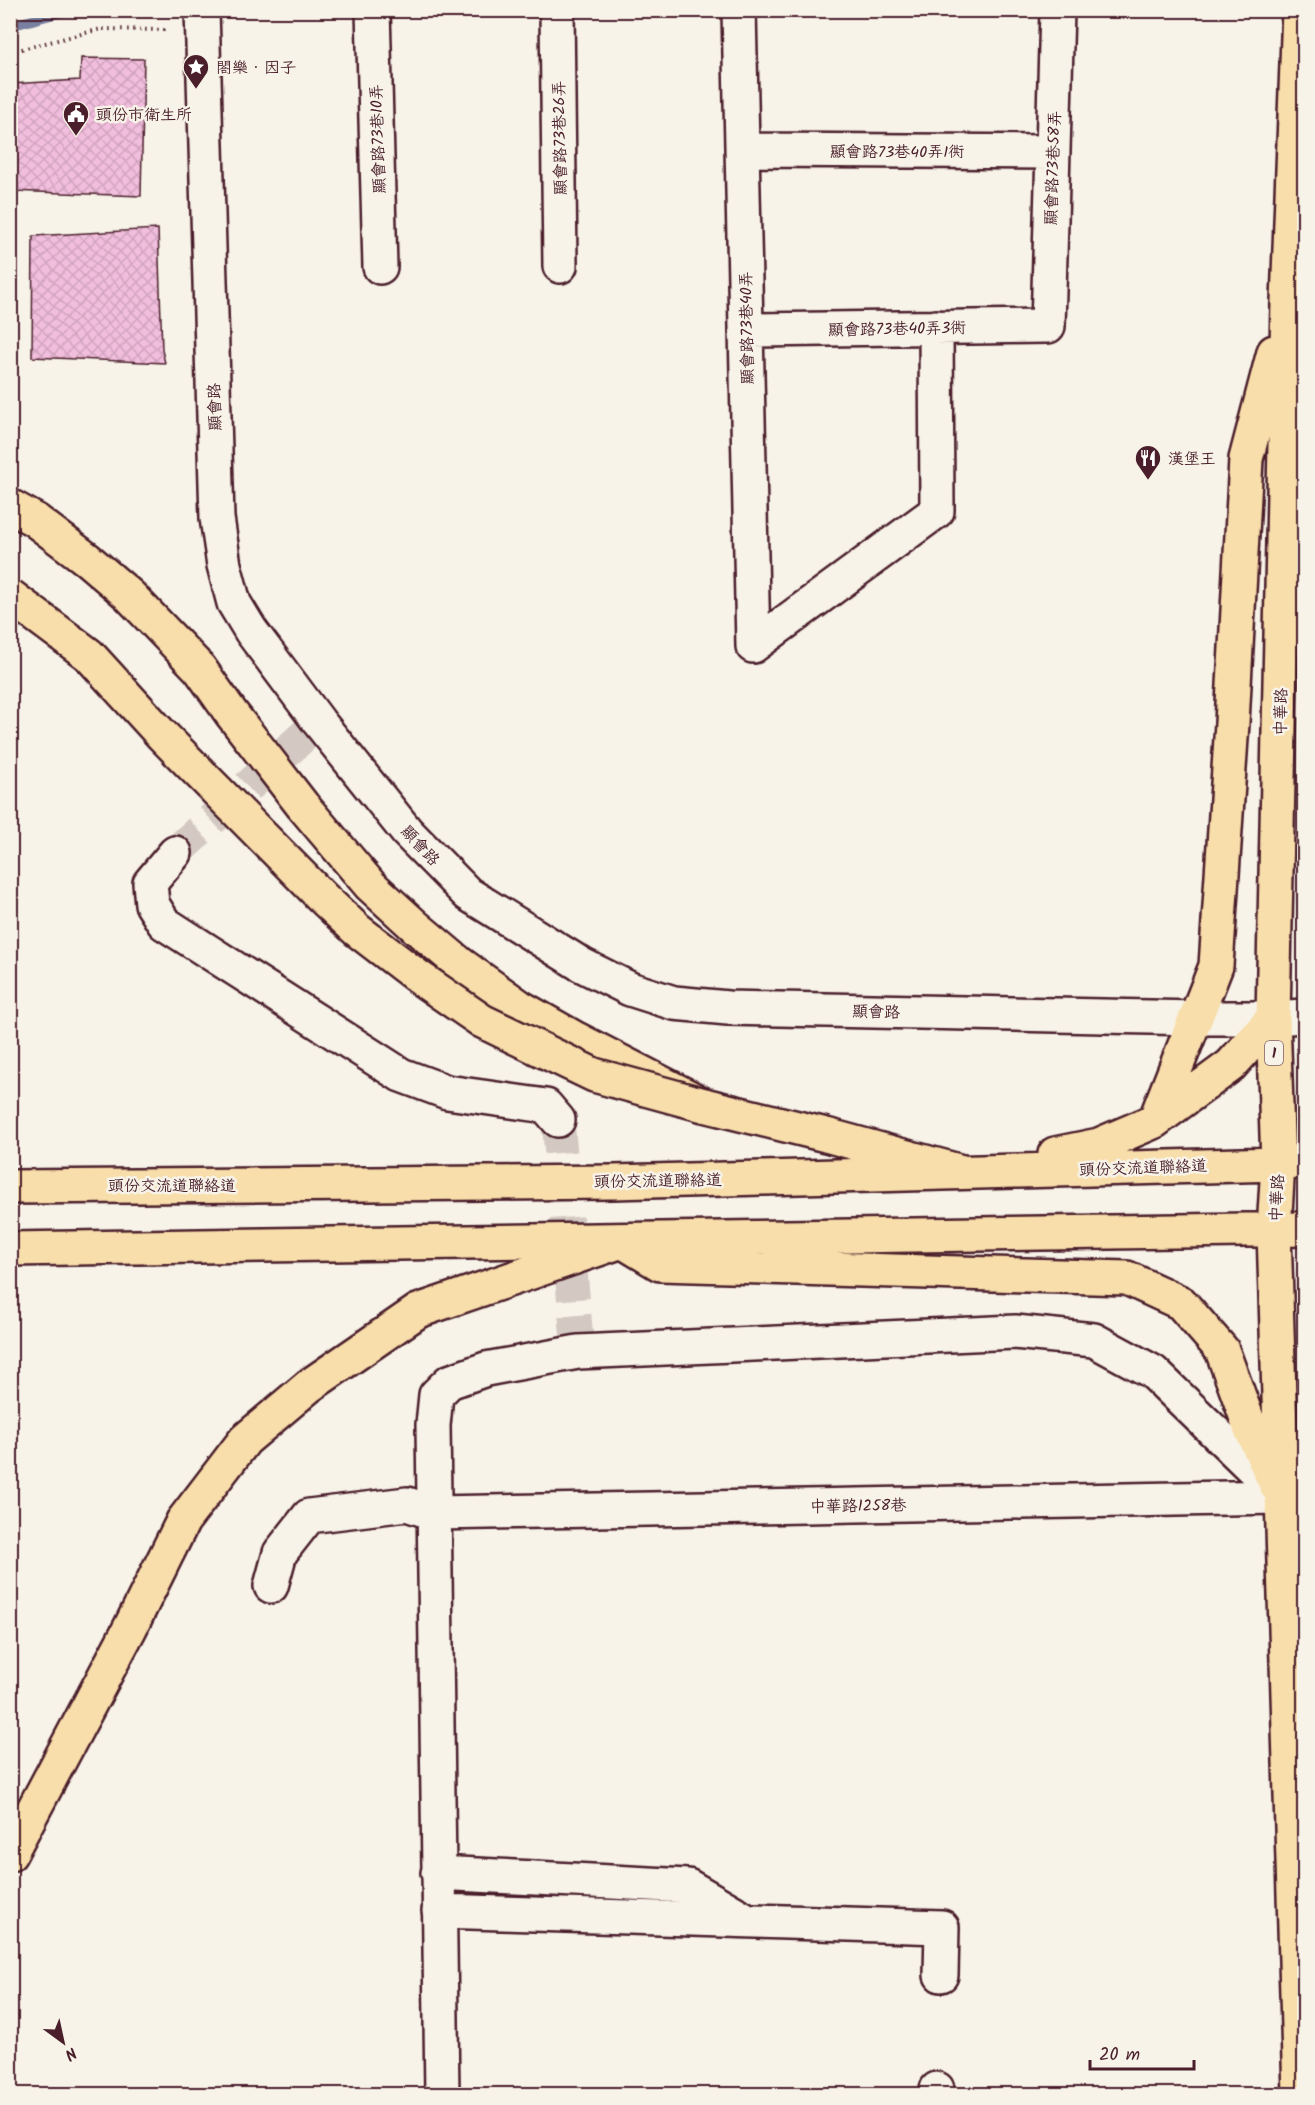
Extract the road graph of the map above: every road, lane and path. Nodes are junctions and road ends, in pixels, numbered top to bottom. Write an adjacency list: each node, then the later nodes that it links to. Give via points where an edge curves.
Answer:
1 (373, 10): 11 (street, 顯會路73巷10弄)
2 (557, 10): 10 (street, 顯會路73巷26弄)
3 (739, 10): 8 (street, 顯會路73巷40弄)
4 (1057, 10): 9 (street, 顯會路73巷58弄)
5 (1299, 10): 12 (main road, 中華路 / 1)
6 (202, 21): 7 (path, via 100,29); 20 (street, 顯會路, via 217,518 234,603 312,713 407,832 468,894 582,965 630,989 674,1003 728,1008)
7 (10, 52)
8 (742, 150): 9 (street, 顯會路73巷40弄1衖); 15 (street, 顯會路73巷40弄)
9 (1053, 152): 13 (street, 顯會路73巷58弄)
10 (560, 266)
11 (380, 267)
12 (1288, 301): 20 (main road, 中華路, via 1245,459 1216,966); 21 (main road, 中華路 / 1)
13 (1048, 326): 14 (street, 顯會路73巷40弄3衖)
14 (936, 327): 15 (street, 顯會路73巷40弄3衖); 15 (street, 顯會路73巷40弄, via 938,511 753,646)
15 (746, 330)
16 (10, 506): 22 (main road, via 88,560 168,634 200,669 336,846 370,885 416,927 520,1007)
17 (10, 596): 22 (main road, bridge, via 89,655 323,898 417,976 482,1021 594,1075)
18 (175, 853): 23 (street, via 150,883 152,904 164,923 401,1076 447,1092 546,1106)
19 (1305, 1016): 21 (street, 顯會路)
20 (1197, 1018): 21 (street, 顯會路); 24 (main road, 中華路)
21 (1273, 1018): 24 (main road, via 1231,1065); 25 (main road, 中華路 / 1)
22 (704, 1105): 26 (main road)
23 (558, 1120)
24 (1155, 1121): 26 (main road, via 1099,1145)
25 (1291, 1162): 26 (main road, 頭份交流道聯絡道); 28 (main road, 中華路 / 1)
26 (962, 1172): 27 (main road, 頭份交流道聯絡道, via 613,1182)
27 (10, 1187)
28 (1289, 1230): 29 (main road); 31 (main road, 中華路 / 1)
29 (622, 1241): 30 (main road); 31 (main road, via 660,1264 1127,1278 1181,1303 1222,1350 1251,1432); 34 (main road, via 418,1311 309,1386 245,1440 183,1521)
30 (10, 1249)
31 (1282, 1497): 32 (street, 中華路1258巷); 32 (street, via 1153,1372 1094,1340 1016,1332 578,1352 470,1373 449,1382 436,1395); 40 (main road, 中華路 / 1)
32 (434, 1513): 33 (street, 中華路1258巷, via 407,1504 309,1516 280,1554); 35 (street)
33 (272, 1586)
34 (10, 1854)
35 (438, 1873): 36 (street); 37 (street, via 688,1886)
36 (439, 1911): 37 (street); 39 (street)
37 (747, 1921): 38 (street, via 942,1927)
38 (941, 1975)
39 (442, 2094)
40 (1300, 2094)

